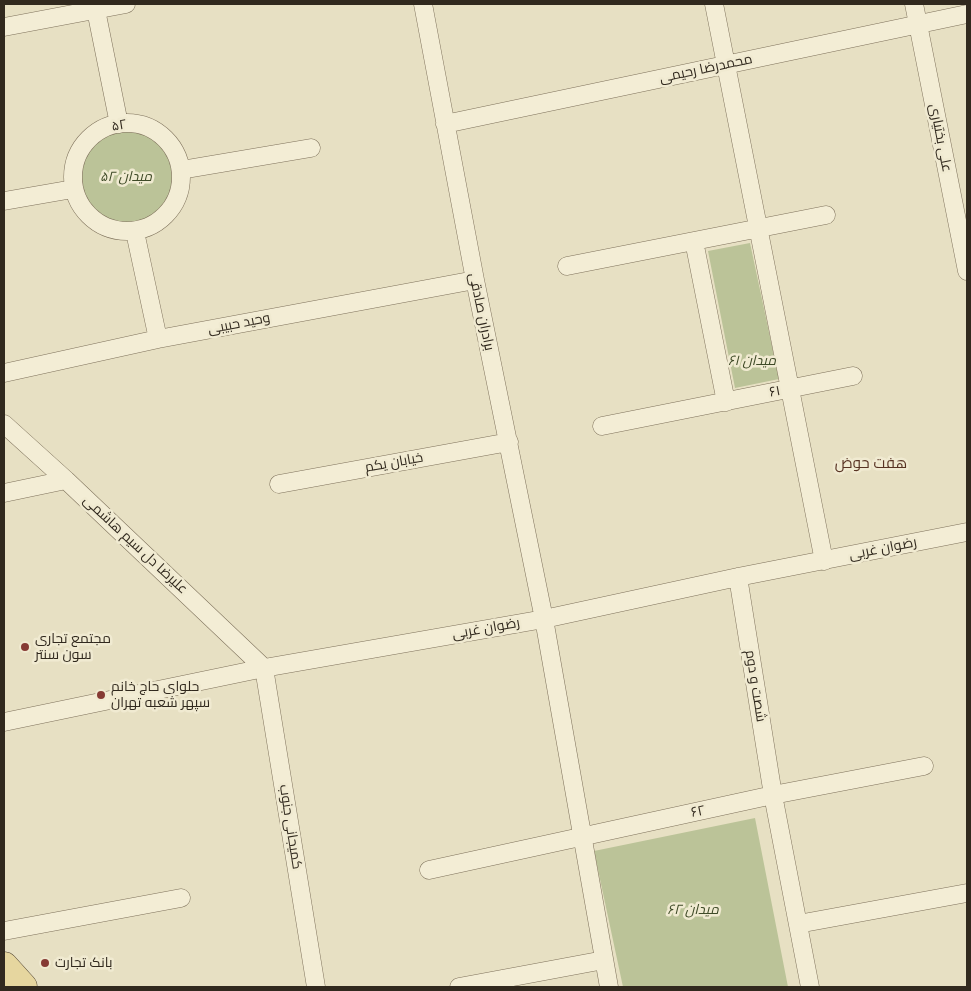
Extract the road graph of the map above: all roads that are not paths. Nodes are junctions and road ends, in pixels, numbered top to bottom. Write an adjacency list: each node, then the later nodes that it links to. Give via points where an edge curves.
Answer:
1 (126, 4): 5 (street)
2 (423, 4): 11 (street, برادران صادقی)
3 (714, 4): 9 (street, ۶۱)
4 (914, 4): 7 (street, علی بختیاری)
5 (96, 10): 8 (street); 10 (street)
6 (967, 14): 7 (street, محمدرضا رحیمی)
7 (918, 24): 9 (street, محمدرضا رحیمی); 21 (street, علی بختیاری)
8 (4, 27)
9 (726, 65): 11 (street, محمدرضا رحیمی); 17 (street, ۶۱)
10 (119, 124): 13 (street, ۵۲, via 134,123 160,134 178,156); 14 (street, ۵۲, via 103,128 80,150 74,163)
11 (445, 124): 22 (street, برادران صادقی)
12 (311, 148): 13 (street)
13 (181, 170): 18 (street, ۵۲, via 181,188 174,205 162,219)
14 (74, 192): 15 (street); 18 (street, ۵۲, via 90,218 119,232)
15 (4, 201)
16 (826, 215): 17 (street)
17 (758, 228): 19 (street); 26 (street, ۶۱)
18 (135, 232): 23 (street)
19 (694, 241): 20 (street); 27 (street)
20 (567, 266)
21 (967, 271)
22 (475, 280): 23 (street, وحید حبیبی); 30 (street, برادران صادقی)
23 (158, 339): 24 (street, وحید حبیبی)
24 (4, 373)
25 (853, 376): 26 (street)
26 (790, 389): 27 (street, ۶۱); 35 (street)
27 (726, 402): 29 (street, ۶۱)
28 (4, 424): 31 (street, علیرضا دل سیم هاشمی)
29 (602, 426)
30 (509, 442): 32 (street, خیابان یکم); 37 (street, برادران صادقی)
31 (66, 480): 33 (street); 38 (street, علیرضا دل سیم هاشمی)
32 (280, 484)
33 (4, 493)
34 (967, 532): 35 (street, رضوان غربی)
35 (824, 561): 36 (street, رضوان غربی)
36 (738, 577): 37 (street, رضوان غربی); 41 (street, شصت و دوم)
37 (544, 619): 38 (street, رضوان غربی); 42 (street, برادران صادقی)
38 (264, 668): 39 (street, رضوان غربی); 51 (street, کمیجانی جنوب)
39 (4, 722)
40 (924, 766): 41 (street, ۶۲)
41 (773, 795): 42 (street, ۶۲); 46 (street)
42 (581, 837): 43 (street, ۶۲); 48 (street)
43 (429, 870)
44 (967, 893): 46 (street)
45 (181, 898): 47 (street)
46 (798, 924): 54 (street)
47 (4, 931)
48 (604, 960): 52 (street); 53 (street)
49 (4, 966): 50 (main road)
50 (24, 987)
51 (316, 987)
52 (459, 987)
53 (609, 987)
54 (810, 987)

